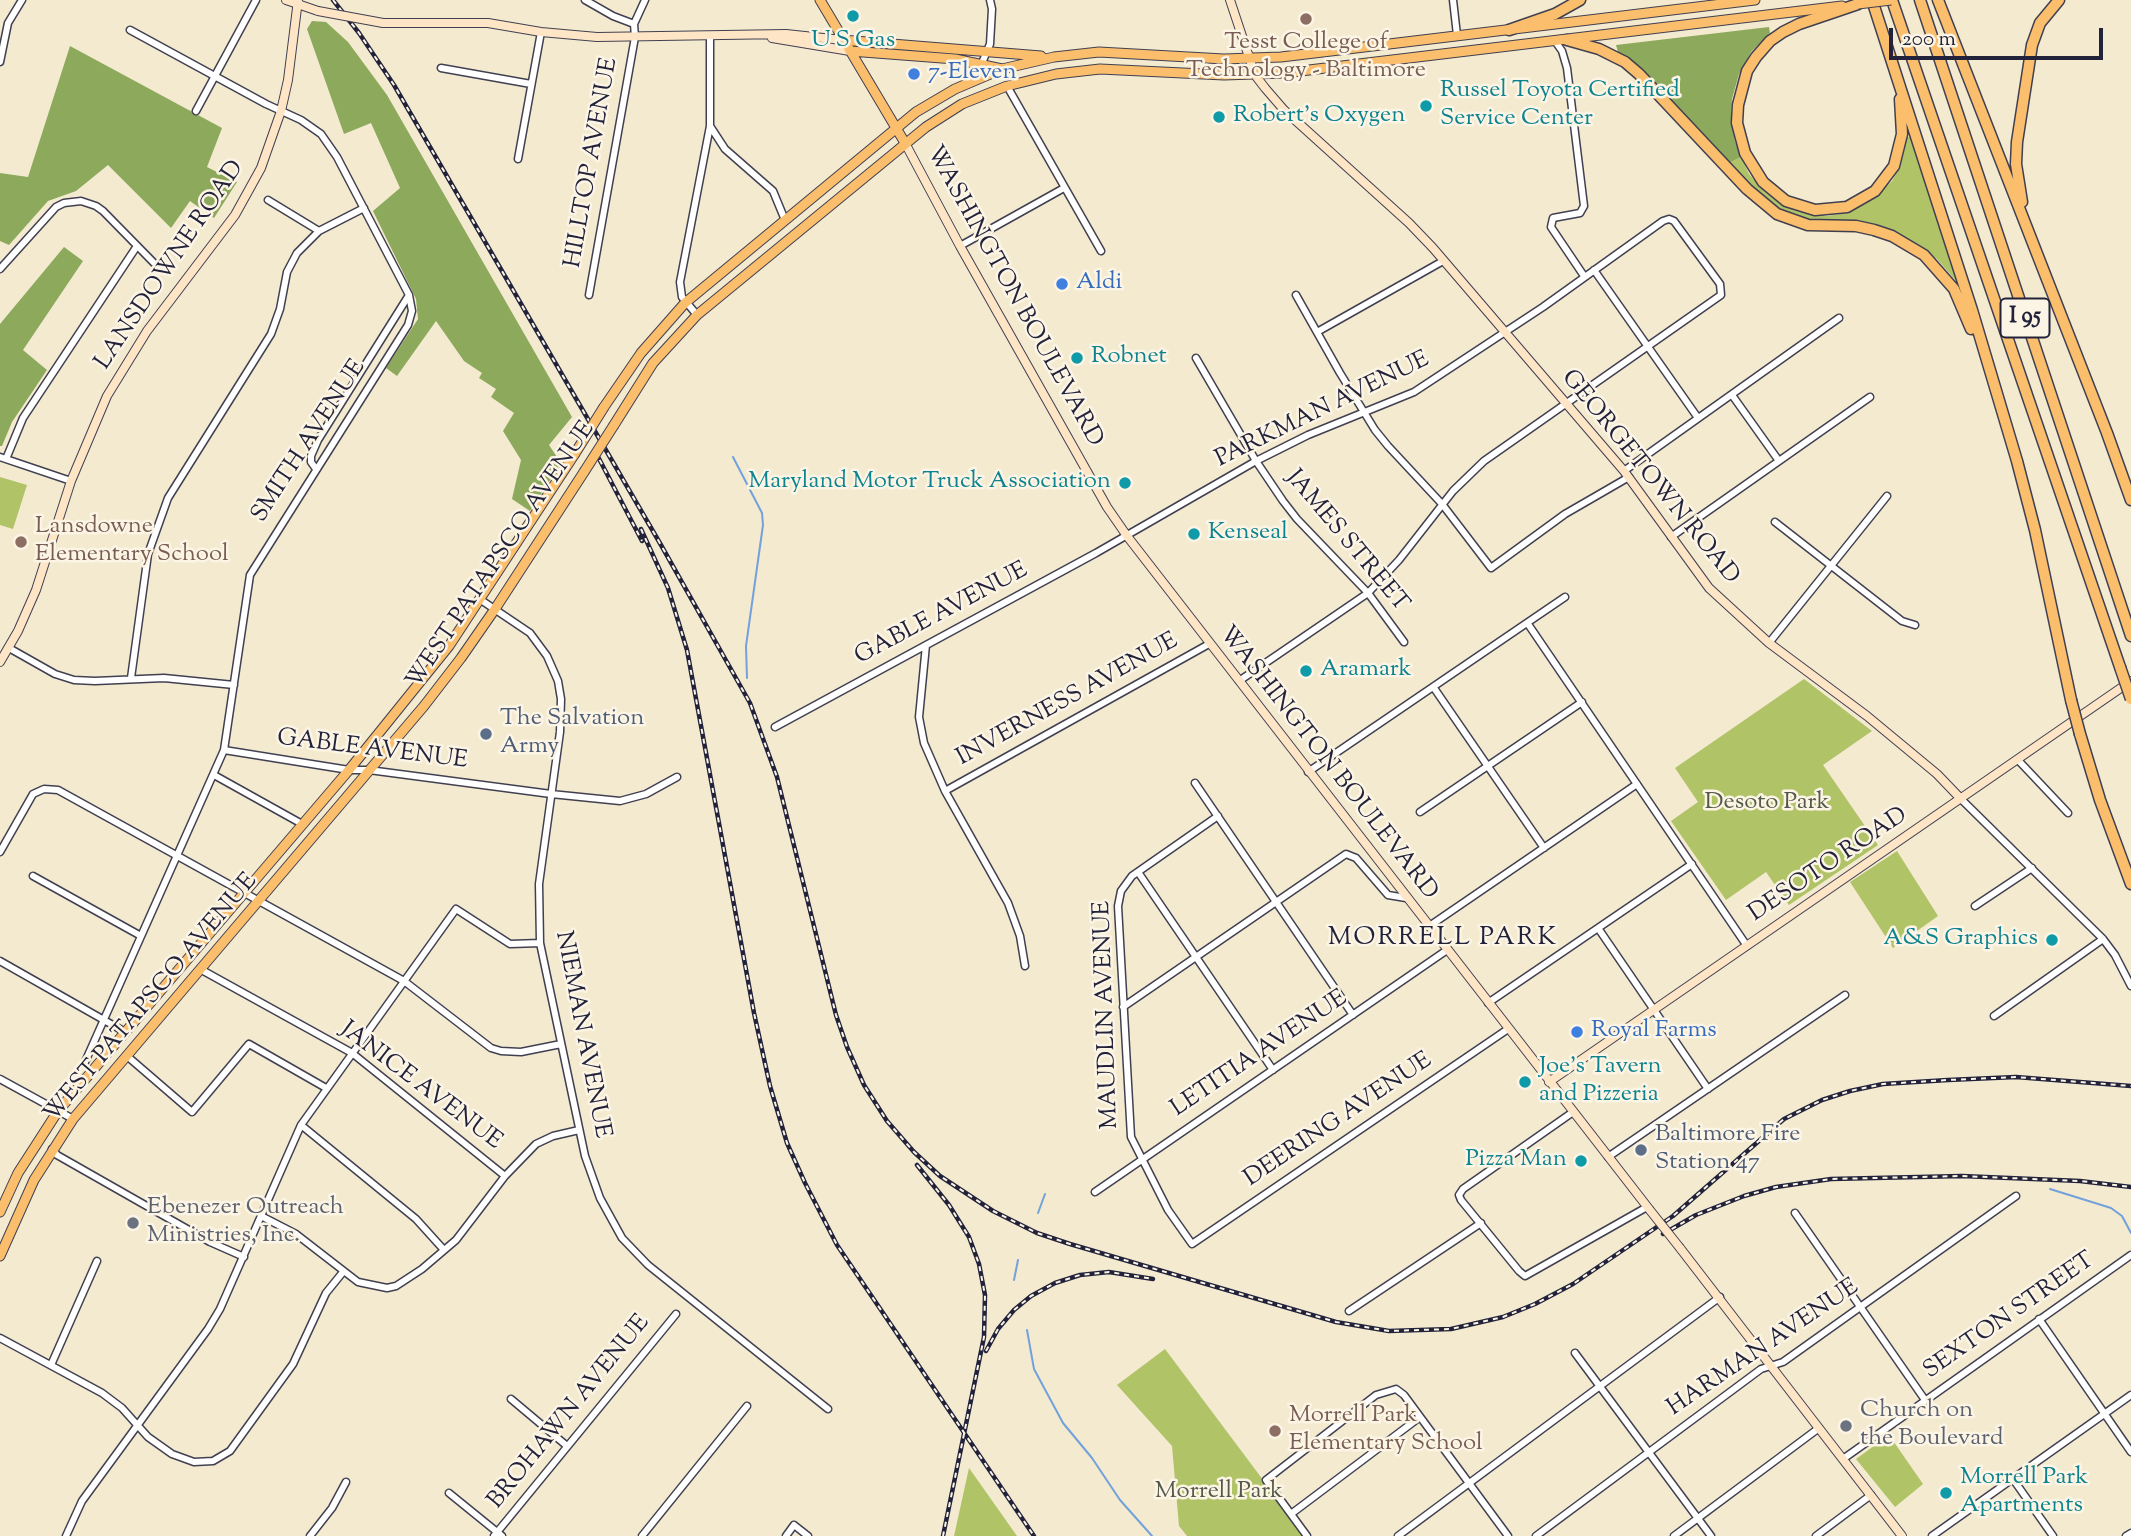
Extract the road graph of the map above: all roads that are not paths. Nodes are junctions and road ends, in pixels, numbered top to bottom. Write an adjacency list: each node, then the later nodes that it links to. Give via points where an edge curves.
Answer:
1 (22, 0): 35 (street, via 8,23)
2 (256, 0): 40 (street)
3 (286, 0): 17 (street)
4 (585, 0): 19 (street)
5 (645, 0): 19 (street)
6 (820, 0): 27 (main road, WASHINGTON BOULEVARD)
7 (990, 0): 31 (street)
8 (1230, 0): 34 (street, GEORGETOWN ROAD)
9 (1453, 0): 25 (street)
10 (1580, 0): 21 (highway, via 1556,14)
11 (1755, 0): 21 (main road)
12 (1872, 0): 32 (highway)
13 (1891, 0): 18 (main road, WEST PATAPSCO AVENUE, bridge); 110 (highway, I 95, bridge)
14 (1920, 0): 98 (highway, I 95)
15 (1938, 0): 58 (highway)
16 (2059, 0): 58 (highway, via 2040,23 2032,45 2017,142 2022,203)
17 (298, 3): 22 (street, bridge, via 383,23 488,23); 44 (street, LANSDOWNE ROAD)
18 (1858, 4): 28 (main road, WEST PATAPSCO AVENUE); 32 (highway, via 1783,32 1747,71 1737,123 1745,153 1763,182 1786,201 1815,209 1847,207 1875,191 1894,166 1902,134)
19 (634, 24): 26 (street, HILLTOP AVENUE)
20 (130, 30): 40 (street)
21 (1509, 30): 25 (main road)
22 (541, 32): 26 (street); 41 (street)
23 (710, 36): 24 (street); 26 (street); 45 (street)
24 (758, 36): 27 (street); 30 (street)
25 (1457, 36): 34 (main road)
26 (635, 37): 64 (street, HILLTOP AVENUE)
27 (842, 40): 30 (main road, WASHINGTON BOULEVARD); 31 (main road)
28 (1567, 40): 29 (main road, WEST PATAPSCO AVENUE); 81 (highway, via 1625,62 1747,189 1777,214 1808,225 1874,230 1924,255 1954,289 1965,313)
29 (1555, 41): 39 (main road, WEST PATAPSCO AVENUE); 62 (street, via 1567,68 1584,206 1580,213 1556,216 1551,223)
30 (850, 51): 36 (main road); 46 (main road, WASHINGTON BOULEVARD)
31 (987, 52): 33 (main road); 36 (street)
32 (1891, 55): 81 (highway)
33 (1054, 57): 34 (main road, via 1116,52); 38 (main road, WEST PATAPSCO AVENUE)
34 (1249, 59): 39 (street, GEORGETOWN ROAD)
35 (0, 61)
36 (982, 63): 38 (main road)
37 (442, 68): 41 (street)
38 (1002, 69): 42 (main road); 46 (main road, WEST PATAPSCO AVENUE, via 934,100)
39 (1255, 75): 42 (main road, WEST PATAPSCO AVENUE, via 1100,69); 57 (street, GEORGETOWN ROAD, via 1279,104 1409,223)
40 (214, 77): 43 (street); 44 (street)
41 (531, 84): 48 (street)
42 (1007, 86): 47 (main road, WEST PATAPSCO AVENUE, via 962,104); 49 (street)
43 (196, 111)
44 (281, 111): 51 (street, via 311,126 330,144); 84 (street, LANSDOWNE ROAD, via 250,189 127,360)
45 (710, 126): 52 (street, via 725,149 773,191); 66 (street, via 680,282)
46 (896, 128): 47 (main road, WASHINGTON BOULEVARD); 52 (main road, WEST PATAPSCO AVENUE)
47 (905, 143): 55 (street, WASHINGTON BOULEVARD); 67 (main road, WEST PATAPSCO AVENUE)
48 (518, 159)
49 (1064, 188): 55 (street); 56 (street)
50 (268, 200): 53 (street)
51 (364, 208): 53 (street); 63 (street)
52 (785, 220): 66 (main road, WEST PATAPSCO AVENUE)
53 (318, 231): 105 (street, via 290,263 277,321 264,348 160,515 148,554)
54 (137, 246): 59 (street); 60 (street, via 96,206 73,201 56,207); 78 (street, via 23,418)
55 (960, 246): 89 (street, WASHINGTON BOULEVARD)
56 (1101, 251)
57 (1443, 261): 69 (street); 70 (street, GEORGETOWN ROAD)
58 (2041, 262): 86 (highway)
59 (154, 263)
60 (0, 268)
61 (1594, 270): 62 (street, PARKMAN AVENUE); 71 (street); 71 (street, PARKMAN AVENUE, via 1669,219 1720,284 1719,297)
62 (1584, 276): 70 (street, PARKMAN AVENUE)
63 (409, 295): 82 (street, SMITH AVENUE, via 412,312 408,325); 82 (street, via 317,440 311,456)
64 (589, 295)
65 (1297, 295): 69 (street)
66 (685, 303): 67 (street); 94 (main road, WEST PATAPSCO AVENUE, bridge, via 640,353)
67 (697, 315): 95 (main road, WEST PATAPSCO AVENUE, bridge, via 653,363)
68 (1839, 318): 73 (street)
69 (1317, 332): 76 (street)
70 (1504, 333): 75 (street, GEORGETOWN ROAD); 76 (street, PARKMAN AVENUE, via 1424,386)
71 (1648, 347): 75 (street); 77 (street)
72 (1196, 358): 79 (street, JAMES STREET)
73 (1732, 395): 77 (street); 80 (street)
74 (1870, 397): 80 (street)
75 (1567, 404): 83 (street, GEORGETOWN ROAD); 87 (street, via 1484,461)
76 (1364, 414): 79 (street, PARKMAN AVENUE); 87 (street)
77 (1698, 418): 83 (street)
78 (3, 458): 84 (street)
79 (1256, 461): 89 (street, PARKMAN AVENUE); 92 (street, JAMES STREET, via 1295,517)
80 (1779, 461): 90 (street)
81 (2017, 461): 137 (highway, bridge, via 2080,734)
82 (316, 469): 108 (street, SMITH AVENUE, via 250,575)
83 (1626, 474): 87 (street, via 1491,568); 90 (street, GEORGETOWN ROAD)
84 (71, 481): 103 (street, LANSDOWNE ROAD, via 36,590)
85 (1887, 496): 91 (street)
86 (2131, 500)
87 (1442, 503): 92 (street)
88 (1775, 522): 91 (street)
89 (1127, 536): 101 (street, WASHINGTON BOULEVARD); 102 (street, GABLE AVENUE)
90 (1671, 537): 100 (street, GEORGETOWN ROAD, via 1709,588)
91 (1832, 564): 97 (street, via 1902,621); 100 (street)
92 (1368, 593): 99 (street, JAMES STREET); 106 (street)
93 (1565, 597): 96 (street)
94 (481, 600): 95 (street, NIEMAN AVENUE); 116 (main road, WEST PATAPSCO AVENUE)
95 (495, 609): 117 (main road, WEST PATAPSCO AVENUE, via 424,706); 124 (street, NIEMAN AVENUE, via 536,640 558,681 562,717)
96 (1528, 624): 109 (street); 111 (street)
97 (1915, 625)
98 (2131, 636)
99 (1404, 642)
100 (1769, 643): 125 (street, GEORGETOWN ROAD, via 1867,716)
101 (1209, 644): 106 (street, WASHINGTON BOULEVARD); 123 (street, INVERNESS AVENUE)
102 (926, 645): 112 (street, GABLE AVENUE); 123 (street, via 919,727)
103 (9, 648): 104 (street, LANSDOWNE ROAD); 105 (street, via 64,677 95,681)
104 (0, 662)
105 (131, 678): 108 (street)
106 (1238, 681): 118 (street, WASHINGTON BOULEVARD)
107 (2131, 681): 114 (street, DESOTO ROAD)
108 (234, 685): 113 (street, SMITH AVENUE)
109 (1434, 688): 115 (street); 118 (street)
110 (2131, 699)
111 (1582, 702): 115 (street); 122 (street)
112 (775, 727)
113 (225, 750): 116 (street, GABLE AVENUE); 119 (street, SMITH AVENUE)
114 (2018, 760): 125 (street, DESOTO ROAD); 127 (street)
115 (1488, 766): 126 (street); 130 (street)
116 (349, 770): 117 (street, GABLE AVENUE); 129 (main road, WEST PATAPSCO AVENUE)
117 (369, 770): 124 (street, GABLE AVENUE); 140 (main road, WEST PATAPSCO AVENUE)
118 (1308, 772): 139 (street, WASHINGTON BOULEVARD)
119 (214, 775): 129 (street); 132 (street, SMITH AVENUE)
120 (677, 777): 124 (street, GABLE AVENUE, via 628,800)
121 (1195, 783): 128 (street)
122 (1637, 784): 130 (street); 133 (street)
123 (945, 791): 152 (street, via 1012,911)
124 (551, 794): 147 (street, NIEMAN AVENUE, via 539,884)
125 (1961, 799): 134 (street, GEORGETOWN ROAD); 148 (street, DESOTO ROAD)
126 (1420, 813)
127 (2068, 813)
128 (1218, 816): 135 (street, MAUDLIN AVENUE); 141 (street)
129 (302, 824): 138 (main road, WEST PATAPSCO AVENUE)
130 (1544, 848): 143 (street)
131 (0, 851): 132 (street, via 33,794 51,788)
132 (178, 856): 138 (street); 145 (street, SMITH AVENUE)
133 (1692, 864): 144 (street); 148 (street)
134 (2032, 868): 142 (street); 146 (street, GEORGETOWN ROAD)
135 (1138, 872): 150 (street); 158 (street, MAUDLIN AVENUE, via 1121,891 1118,906)
136 (33, 876): 145 (street)
137 (2131, 884)
138 (244, 892): 140 (street); 164 (main road, WEST PATAPSCO AVENUE)
139 (1406, 898): 141 (street, via 1388,895 1356,858 1346,854); 143 (street, WASHINGTON BOULEVARD)
140 (260, 900): 153 (main road, WEST PATAPSCO AVENUE); 154 (street)
141 (1276, 902): 150 (street); 160 (street)
142 (1975, 906)
143 (1429, 927): 149 (street, WASHINGTON BOULEVARD)
144 (1598, 928): 157 (street); 159 (street)
145 (141, 936): 162 (street, SMITH AVENUE)
146 (2102, 939): 155 (street, GEORGETOWN ROAD); 161 (street)
147 (540, 943): 154 (street, via 518,945 502,940 456,909); 165 (street, NIEMAN AVENUE)
148 (1747, 946): 159 (street, DESOTO ROAD)
149 (1447, 950): 157 (street, WASHINGTON BOULEVARD); 160 (street, LETITIA AVENUE)
150 (1196, 957): 158 (street); 169 (street)
151 (0, 961): 162 (street)
152 (1025, 966)
153 (200, 969): 166 (street, JANICE AVENUE); 167 (main road, WEST PATAPSCO AVENUE)
154 (404, 981): 165 (street, via 491,1048 522,1052); 166 (street)
155 (2131, 986)
156 (1845, 995): 173 (street)
157 (1488, 1003): 163 (street, WASHINGTON BOULEVARD)
158 (1123, 1007): 181 (street, MAUDLIN AVENUE, via 1130,1129)
159 (1654, 1010): 171 (street, DESOTO ROAD); 173 (street)
160 (1353, 1015): 169 (street, LETITIA AVENUE)
161 (1994, 1016)
162 (104, 1020): 164 (street); 168 (street, SMITH AVENUE)
163 (1508, 1029): 171 (street, WASHINGTON BOULEVARD); 190 (street, DEERING AVENUE)
164 (125, 1032): 174 (main road, WEST PATAPSCO AVENUE)
165 (561, 1045): 178 (street, NIEMAN AVENUE)
166 (352, 1053): 172 (street); 182 (street, JANICE AVENUE)
167 (127, 1056): 172 (street, via 192,1112 249,1044); 176 (main road, WEST PATAPSCO AVENUE)
168 (85, 1062)
169 (1273, 1070): 181 (street, LETITIA AVENUE)
170 (0, 1079): 174 (street)
171 (1549, 1082): 175 (street, WASHINGTON BOULEVARD)
172 (326, 1088): 177 (street)
173 (1709, 1089): 180 (street)
174 (58, 1111): 176 (street); 186 (main road, WEST PATAPSCO AVENUE, via 18,1173)
175 (1573, 1112): 180 (street, WASHINGTON BOULEVARD); 189 (street, via 1463,1189 1459,1195)
176 (73, 1119): 179 (main road, WEST PATAPSCO AVENUE)
177 (301, 1125): 188 (street); 191 (street, via 416,1219)
178 (579, 1130): 182 (street, via 536,1144); 211 (street, NIEMAN AVENUE, via 600,1198 622,1238 648,1265)
179 (52, 1149): 193 (main road, WEST PATAPSCO AVENUE); 194 (street)
180 (1608, 1157): 185 (street, WASHINGTON BOULEVARD)
181 (1141, 1160): 183 (street, LETITIA AVENUE); 190 (street, MAUDLIN AVENUE)
182 (505, 1176): 191 (street, via 466,1229)
183 (1095, 1192)
184 (2016, 1196): 198 (street, HARMAN AVENUE)
185 (1648, 1208): 189 (street, via 1525,1276); 197 (street, WASHINGTON BOULEVARD, bridge)
186 (0, 1212)
187 (1795, 1213): 198 (street)
188 (261, 1216): 194 (street); 196 (street, via 296,1234)
189 (1480, 1223): 199 (street)
190 (1192, 1244)
191 (444, 1250): 196 (street, via 405,1281 387,1288 358,1282)
192 (2131, 1255): 201 (street, SEXTON STREET)
193 (0, 1256)
194 (244, 1257): 214 (street, via 208,1329)
195 (97, 1261): 205 (street)
196 (343, 1272): 214 (street, via 323,1300 299,1355 222,1458 203,1463 182,1459)
197 (1720, 1297): 204 (street, WASHINGTON BOULEVARD); 206 (street)
198 (1860, 1306): 204 (street, HARMAN AVENUE, via 1783,1362); 209 (street)
199 (1349, 1311)
200 (676, 1314): 216 (street, BROHAWN AVENUE)
201 (2039, 1319): 209 (street, SEXTON STREET); 212 (street)
202 (0, 1338): 205 (street)
203 (1575, 1353): 206 (street)
204 (1771, 1364): 215 (street, WASHINGTON BOULEVARD); 217 (street, HARMAN AVENUE)
205 (51, 1365): 214 (street, via 102,1393)
206 (1600, 1386): 217 (street); 222 (street)
207 (2131, 1395): 212 (street)
208 (511, 1399): 216 (street)
209 (1925, 1400): 219 (street, SEXTON STREET)
210 (747, 1406): 231 (street)
211 (828, 1409)
212 (2104, 1415): 218 (street); 220 (street)
213 (1420, 1417): 222 (street); 225 (street); 225 (street, via 1396,1389 1376,1395 1266,1480)
214 (137, 1425): 229 (street, via 82,1501)
215 (1819, 1428): 219 (street, WASHINGTON BOULEVARD); 226 (street)
216 (568, 1446): 228 (street, BROHAWN AVENUE)
217 (1649, 1452): 226 (street); 237 (street, HARMAN AVENUE)
218 (2131, 1452)
219 (1843, 1458): 224 (street, WASHINGTON BOULEVARD)
220 (2012, 1479): 242 (street); 243 (street)
221 (346, 1482): 230 (street)
222 (1469, 1483): 235 (street); 236 (street)
223 (449, 1493): 228 (street)
224 (1871, 1495): 240 (street); 241 (street, WASHINGTON BOULEVARD)
225 (1291, 1514): 234 (street)
226 (1698, 1518): 238 (street); 239 (street)
227 (2131, 1532): 244 (street)
228 (498, 1535)
229 (66, 1536)
230 (310, 1536)
231 (642, 1536)
232 (786, 1536): 233 (street, via 794,1525)
233 (808, 1536)
234 (1307, 1536)
235 (1398, 1536)
236 (1508, 1536)
237 (1536, 1536)
238 (1674, 1536)
239 (1711, 1536)
240 (1816, 1536)
241 (1902, 1536)
242 (1932, 1536)
243 (2053, 1536)
244 (2126, 1536)

